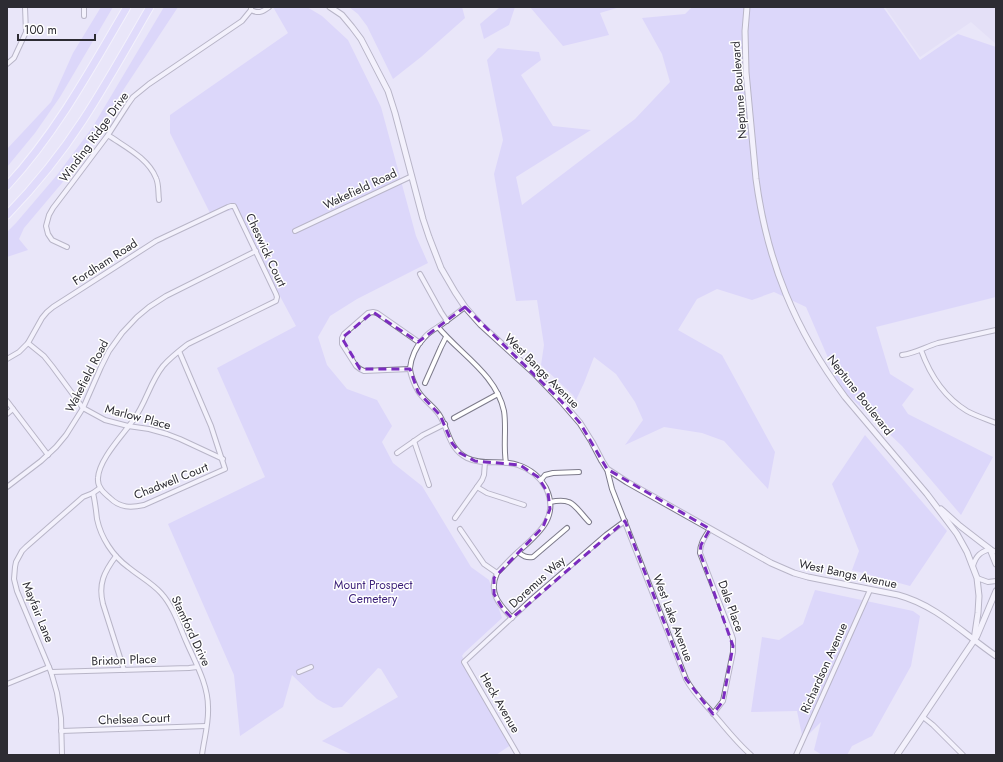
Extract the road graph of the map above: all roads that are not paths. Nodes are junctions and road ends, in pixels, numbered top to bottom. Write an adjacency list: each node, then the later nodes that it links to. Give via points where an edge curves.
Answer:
1 (25, 7): 10 (street, via 26,32 14,58)
2 (84, 7): 9 (street)
3 (127, 7): 13 (highway, via 61,117)
4 (150, 7): 16 (highway, via 79,126 42,176)
5 (269, 7): 8 (street, via 259,12)
6 (330, 7): 12 (street, West Bangs Avenue, via 342,15 361,39 388,91)
7 (747, 7): 58 (street, Neptune Boulevard, via 746,72 756,179 765,229 789,304 833,380)
8 (251, 8): 11 (street, Winding Ridge Drive, via 242,21 143,88 128,104)
9 (84, 16)
10 (7, 64)
11 (108, 135): 14 (street, via 140,156 146,163 157,179); 18 (street, Winding Ridge Drive, via 49,215 46,226 48,234 52,240)
12 (412, 176): 17 (street, Wakefield Road); 21 (street, West Bangs Avenue, via 433,248)
13 (7, 186)
14 (159, 200)
15 (234, 206): 19 (street, Cheswick Court); 26 (street, Fordham Road, via 156,241 52,307 42,318)
16 (7, 215)
17 (295, 231)
18 (67, 247)
19 (256, 251): 29 (street, Cheswick Court, via 276,294 276,301 194,341); 36 (street, Wakefield Road, via 166,296 138,316 122,332 109,351)
20 (420, 274): 22 (street)
21 (465, 307): 22 (street); 49 (street, West Bangs Avenue, via 561,401 580,423)
22 (447, 321): 23 (street)
23 (438, 327): 25 (street); 27 (street)
24 (996, 330): 28 (street, via 938,343)
25 (446, 337): 33 (street); 34 (street, via 482,372)
26 (28, 343): 31 (street, Fordham Road); 36 (street, Marlow Place, via 44,356)
27 (420, 343): 32 (street); 32 (street, via 373,312 368,313 342,338 342,344 360,369)
28 (921, 350): 30 (street); 41 (street, via 933,376 958,405)
29 (179, 351): 42 (street, via 159,372 139,411); 46 (street, Chadwell Court)
30 (902, 355)
31 (7, 359)
32 (410, 369): 40 (street, via 418,392)
33 (425, 383)
34 (498, 394): 39 (street); 48 (street, via 504,414)
35 (7, 401): 37 (street)
36 (83, 408): 42 (street, Marlow Place, via 105,420); 45 (street, Wakefield Road, via 66,435)
37 (13, 409): 38 (street); 45 (street)
38 (7, 414)
39 (454, 418)
40 (445, 424): 43 (street); 47 (street, via 455,449 468,459)
41 (996, 424)
42 (128, 426): 46 (street, Marlow Place, via 167,434); 55 (street, via 103,460 98,478)
43 (414, 441): 44 (street); 52 (street)
44 (397, 453)
45 (48, 455): 54 (street, Wakefield Road)
46 (223, 460): 55 (street, Chadwell Court, via 225,469 144,505 126,507 112,501)
47 (485, 462): 48 (street); 53 (street, via 484,475)
48 (506, 463): 51 (street, via 520,465)
49 (607, 469): 61 (street, West Lake Avenue); 65 (street, West Bangs Avenue)
50 (579, 472): 51 (street, via 553,473 545,475)
51 (541, 480): 57 (street)
52 (429, 485)
53 (477, 487): 59 (street, via 487,493); 60 (street)
54 (7, 488)
55 (100, 488): 56 (street, Mayfair Lane)
56 (93, 492): 69 (street, Stamford Drive, via 100,527); 81 (street, Mayfair Lane, via 83,497 26,547 15,567 17,591)
57 (550, 502): 62 (street, via 568,501); 67 (street, via 545,524)
58 (933, 502): 66 (street); 71 (street, Neptune Boulevard, via 968,552)
59 (524, 505)
60 (455, 518)
61 (625, 521): 77 (street, Doremus Way); 88 (street, West Lake Avenue, via 686,679)
62 (589, 522)
63 (566, 528): 67 (street, via 533,557 528,558)
64 (460, 529): 72 (street, via 484,564)
65 (710, 529): 75 (street, West Bangs Avenue, via 794,573); 88 (street, Dale Place, via 703,539 700,553 731,633 733,646 722,701)
66 (990, 549): 68 (street); 70 (street); 71 (street, via 979,553)
67 (518, 552): 72 (street)
68 (996, 552)
69 (116, 556): 82 (street, Stamford Drive, via 166,600 174,612); 84 (street, via 104,575 101,594)
70 (996, 564)
71 (973, 566): 73 (street, Neptune Boulevard)
72 (497, 573): 77 (street, via 493,583 494,594)
73 (977, 578): 74 (street, via 988,582); 78 (street, Neptune Boulevard, via 979,605)
74 (996, 581)
75 (870, 590): 78 (street, West Bangs Avenue, via 908,598 921,604); 96 (street, Richardson Avenue)
76 (996, 591): 78 (street)
77 (512, 618): 80 (street, Doremus Way)
78 (974, 640): 79 (street, West Bangs Avenue); 89 (street, Neptune Boulevard)
79 (996, 656)
80 (464, 662): 94 (street, Heck Avenue)
81 (49, 667): 85 (street, Mayfair Lane); 87 (street)
82 (198, 667): 84 (street, Brixton Place); 90 (street, Stamford Drive, via 207,697)
83 (311, 668): 86 (street)
84 (124, 670): 85 (street, Brixton Place)
85 (52, 672): 91 (street, Mayfair Lane, via 59,704)
86 (299, 672)
87 (7, 684)
88 (713, 714): 95 (street, West Lake Avenue)
89 (923, 717): 97 (street, Neptune Boulevard); 98 (street)
90 (206, 726): 91 (street, Chelsea Court); 93 (street, Stamford Drive)
91 (61, 731): 92 (street, Mayfair Lane)
92 (62, 755)
93 (202, 755)
94 (518, 755)
95 (751, 755)
96 (796, 755)
97 (897, 755)
98 (963, 755)

